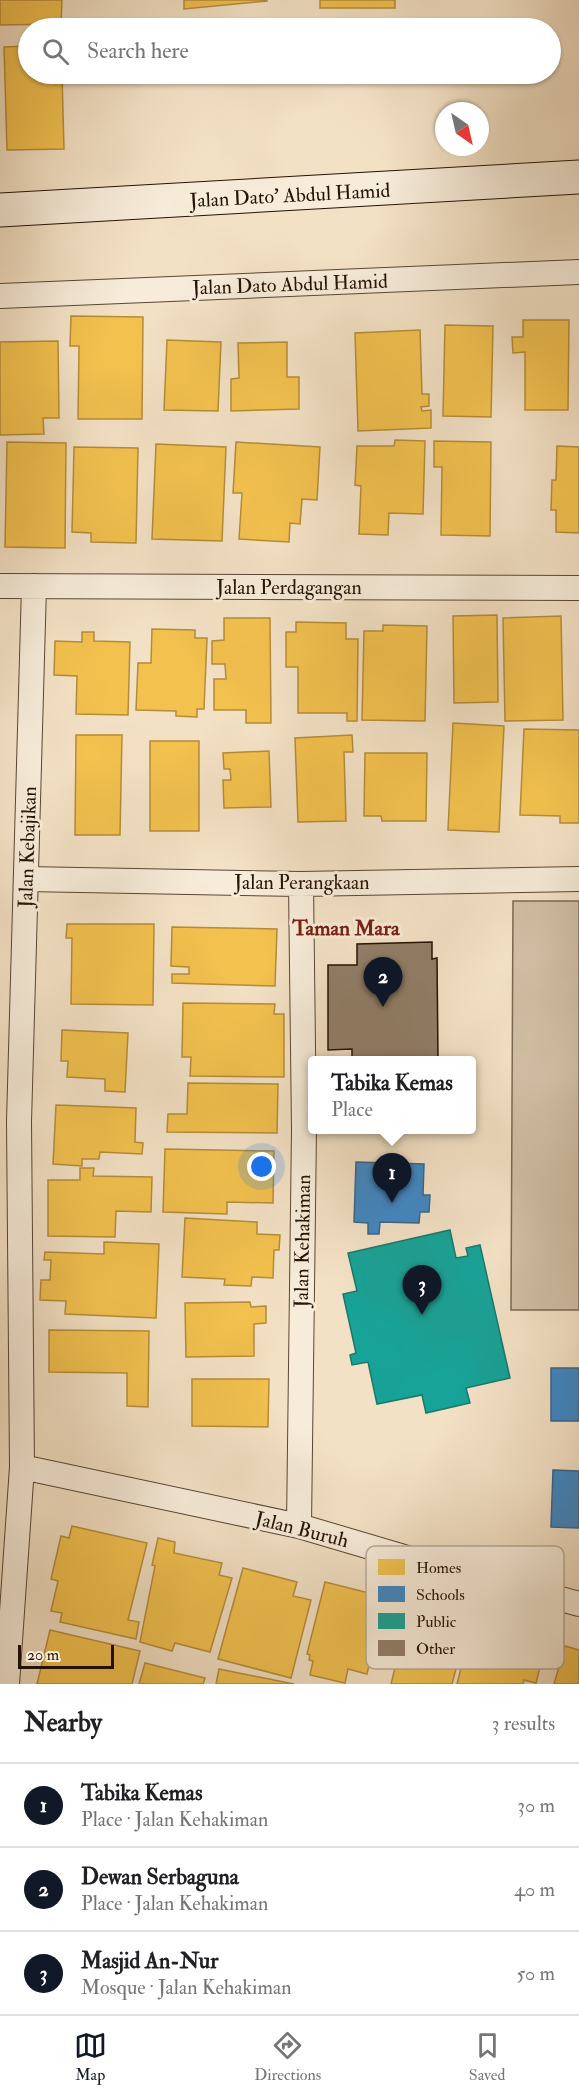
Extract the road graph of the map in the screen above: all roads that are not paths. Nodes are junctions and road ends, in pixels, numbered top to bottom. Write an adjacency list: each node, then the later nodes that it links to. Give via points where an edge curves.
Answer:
1 (579, 177): 2 (street, Jalan Dato' Abdul Hamid)
2 (0, 210)
3 (579, 272): 4 (street, Jalan Dato Abdul Hamid)
4 (0, 296)
5 (0, 586): 6 (street, Jalan Perdagangan)
6 (34, 586): 7 (street, Jalan Perdagangan); 8 (street, Jalan Kebajikan)
7 (579, 588)
8 (26, 879): 10 (street, Jalan Perangkaan); 11 (street, Jalan Kebajikan, via 19,1122)
9 (579, 879): 10 (street, Jalan Perangkaan)
10 (301, 884): 12 (street, Jalan Kehakiman, via 304,1129)
11 (22, 1467): 12 (street, Jalan Buruh); 16 (street, Jalan Kebajikan)
12 (299, 1526): 13 (street, Jalan Buruh)
13 (367, 1546)
14 (564, 1600): 15 (street, Jalan Buruh)
15 (579, 1604)
16 (7, 1684)

